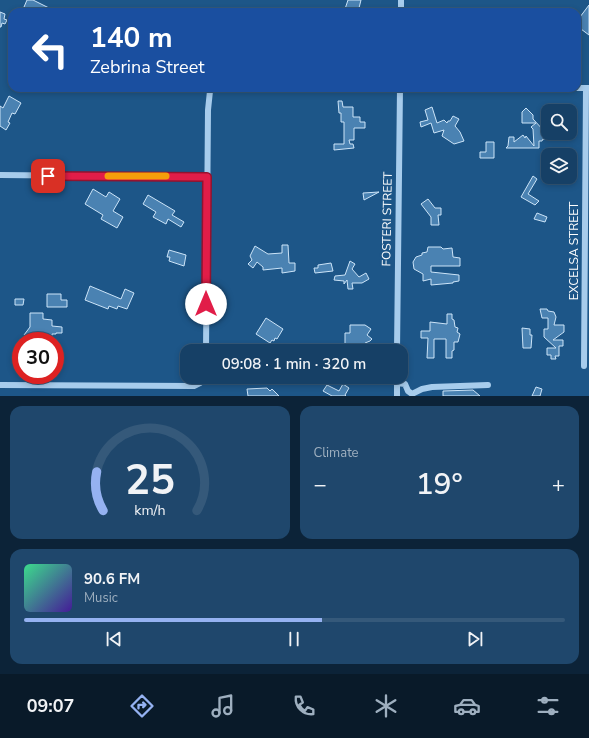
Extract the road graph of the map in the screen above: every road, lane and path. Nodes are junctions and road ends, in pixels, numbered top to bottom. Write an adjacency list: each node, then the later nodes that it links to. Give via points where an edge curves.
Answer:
1 (587, 88): 8 (street, EXCELSA STREET)
2 (210, 92): 5 (street)
3 (400, 92): 7 (street, FOSTERI STREET)
4 (0, 175): 5 (street)
5 (207, 177): 6 (street)
6 (206, 344)
7 (397, 344)
8 (584, 366)
9 (197, 384): 12 (street)
10 (397, 384): 14 (street)
11 (405, 384): 13 (street, via 412,394 432,387)
12 (0, 385)
13 (488, 385)
14 (397, 396)

